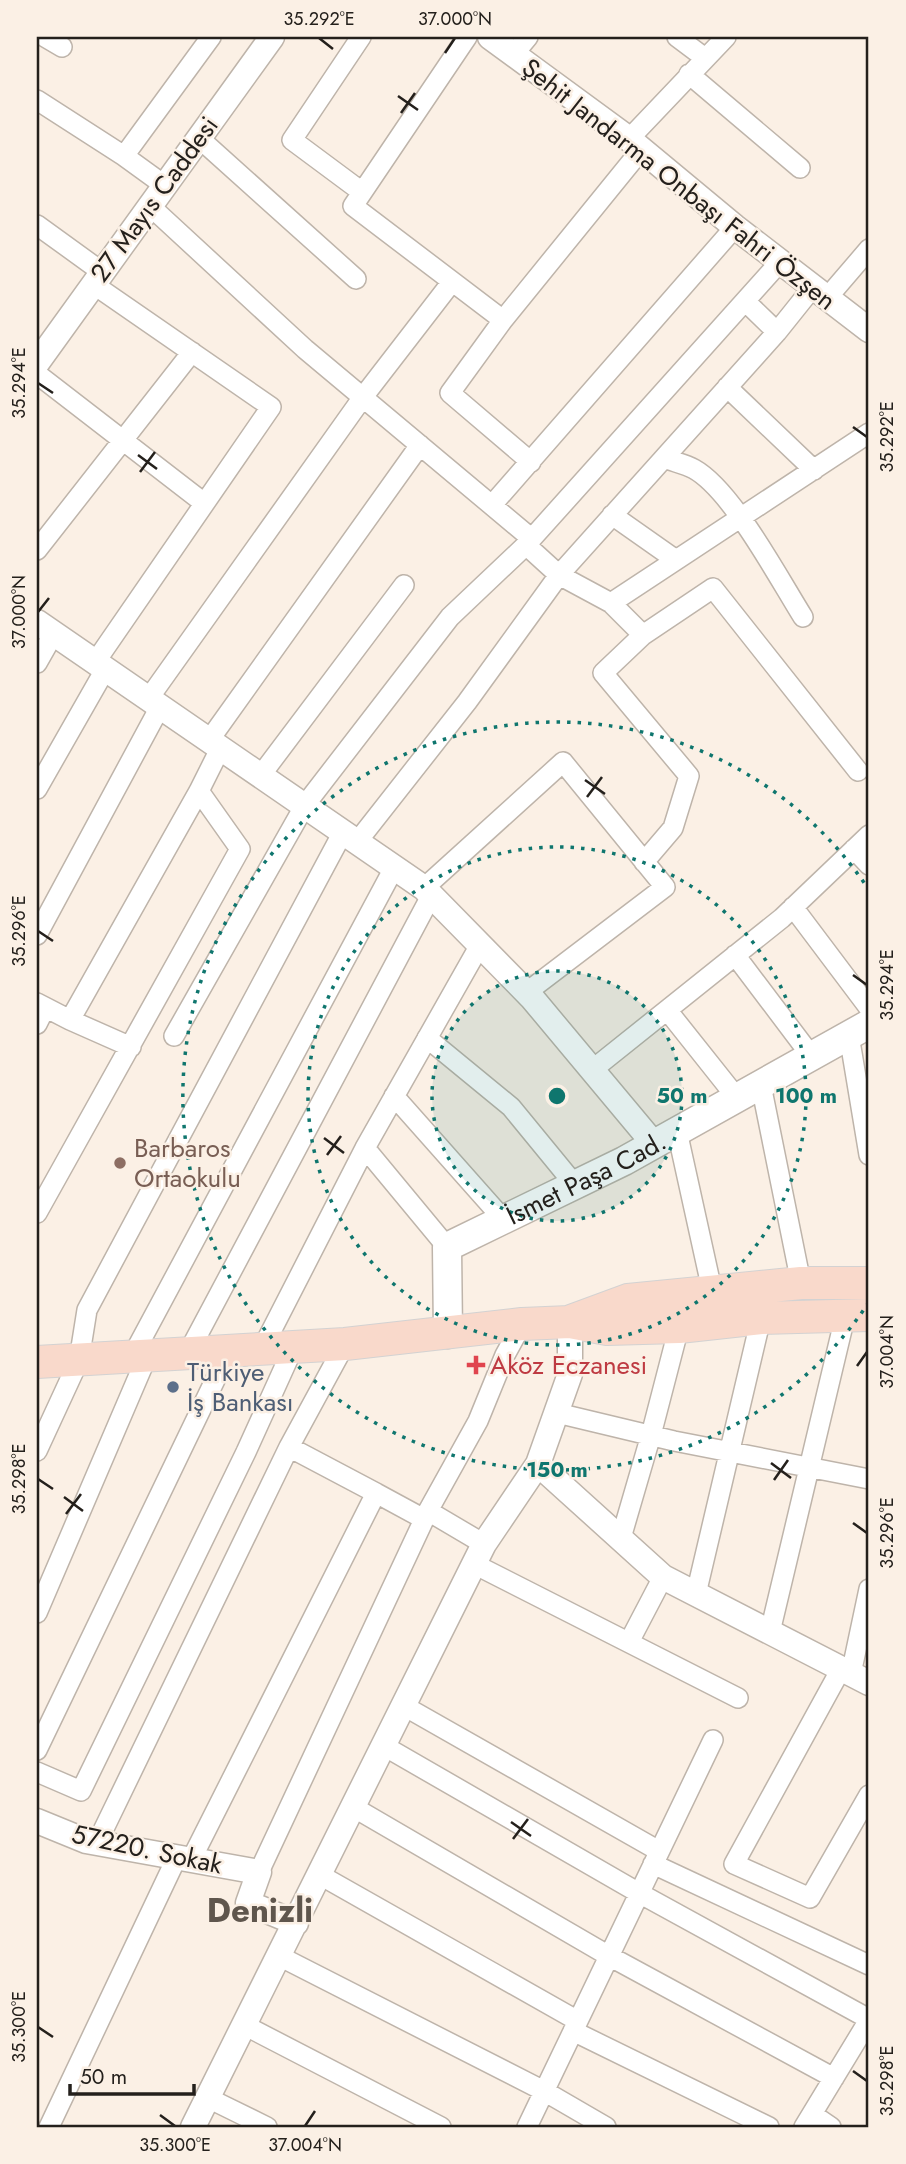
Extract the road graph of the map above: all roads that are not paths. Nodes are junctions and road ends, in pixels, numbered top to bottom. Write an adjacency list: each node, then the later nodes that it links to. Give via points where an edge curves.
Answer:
1 (211, 37): 14 (street)
2 (272, 37): 12 (street, 27 Mayıs Caddesi)
3 (361, 37): 17 (street, via 292,141)
4 (467, 37): 17 (street)
5 (490, 37): 8 (street, Şehit Jandarma Onbaşı Fahri Özşen)
6 (677, 37): 9 (street)
7 (726, 37): 9 (street)
8 (521, 46): 13 (street, Şehit Jandarma Onbaşı Fahri Özşen)
9 (705, 58): 10 (street)
10 (689, 74): 13 (street); 15 (street)
11 (37, 100): 14 (street)
12 (199, 138): 16 (street, 27 Mayıs Caddesi); 24 (street)
13 (635, 145): 20 (street, Şehit Jandarma Onbaşı Fahri Özşen); 28 (street)
14 (124, 156): 16 (street)
15 (800, 169)
16 (164, 185): 18 (street, 27 Mayıs Caddesi)
17 (362, 192): 25 (street, via 353,206)
18 (149, 205): 23 (street, 27 Mayıs Caddesi); 34 (street)
19 (37, 225): 23 (street)
20 (734, 227): 22 (street, Şehit Jandarma Onbaşı Fahri Özşen); 39 (street)
21 (869, 249): 26 (street)
22 (780, 262): 26 (street, Şehit Jandarma Onbaşı Fahri Özşen); 27 (street)
23 (97, 278): 31 (street); 32 (street, 27 Mayıs Caddesi)
24 (356, 279)
25 (451, 283): 28 (street); 34 (street)
26 (820, 293): 29 (street, Şehit Jandarma Onbaşı Fahri Özşen); 30 (street)
27 (745, 302): 30 (street); 45 (street)
28 (503, 320): 39 (street, via 450,393)
29 (869, 330)
30 (777, 332): 33 (street)
31 (192, 352): 36 (street); 41 (street, via 271,407)
32 (38, 362): 36 (street)
33 (727, 387): 38 (street); 40 (street)
34 (363, 397): 37 (street); 56 (street)
35 (869, 432): 40 (street)
36 (123, 440): 41 (street); 46 (street)
37 (420, 445): 42 (street); 57 (street)
38 (664, 458): 43 (street); 44 (street, via 695,470 718,488)
39 (531, 462): 42 (street)
40 (814, 470): 44 (street)
41 (204, 503): 55 (street)
42 (492, 505): 45 (street)
43 (612, 515): 47 (street); 48 (street)
44 (741, 518): 47 (street); 51 (street)
45 (529, 542): 48 (street); 62 (street, via 450,617)
46 (37, 550)
47 (676, 560): 50 (street)
48 (559, 575): 50 (street); 64 (street, via 467,702)
49 (404, 585): 59 (street)
50 (611, 603): 53 (street)
51 (803, 617)
52 (45, 627): 54 (street); 55 (street)
53 (643, 635): 58 (street, via 713,588); 66 (street, via 603,673 689,776 673,828)
54 (37, 663)
55 (101, 664): 56 (street); 60 (street)
56 (155, 701): 57 (street); 71 (street)
57 (215, 743): 59 (street); 61 (street)
58 (858, 771)
59 (261, 775): 62 (street)
60 (37, 789)
61 (199, 791): 78 (street); 82 (street, via 240,849)
62 (305, 805): 64 (street); 80 (street)
63 (869, 835): 65 (street)
64 (350, 837): 68 (street); 109 (street, via 87,1310)
65 (855, 849): 67 (street); 70 (street)
66 (645, 862): 69 (street, via 563,762); 74 (street, via 665,887)
67 (869, 865)
68 (394, 868): 69 (street); 108 (street)
69 (427, 892): 72 (street); 106 (street)
70 (793, 907): 73 (street); 75 (street)
71 (37, 935)
72 (480, 946): 74 (street); 81 (street)
73 (735, 956): 76 (street); 83 (street)
74 (527, 992): 84 (street)
75 (869, 1007)
76 (667, 1010): 84 (street); 85 (street)
77 (40, 1011): 78 (street)
78 (70, 1020): 82 (street)
79 (859, 1030): 83 (main road, İsmet Paşa Cad.); 89 (street)
80 (174, 1036)
81 (427, 1038): 86 (street); 90 (street, via 511,1107)
82 (131, 1046): 91 (street)
83 (812, 1056): 85 (main road, İsmet Paşa Cad.)
84 (592, 1070): 87 (street)
85 (749, 1091): 87 (main road, İsmet Paşa Cad.); 94 (street)
86 (394, 1096): 88 (street); 92 (street)
87 (666, 1138): 90 (main road, İsmet Paşa Cad.); 96 (street)
88 (365, 1148): 93 (street); 105 (street)
89 (869, 1154)
90 (575, 1185): 92 (main road, İsmet Paşa Cad.)
91 (37, 1213)
92 (504, 1220): 93 (main road, İsmet Paşa Cad.)
93 (447, 1247): 102 (main road)
94 (801, 1283): 95 (main road); 96 (main road)
95 (869, 1283)
96 (712, 1290): 99 (main road, via 628,1300)
97 (857, 1316): 98 (main road); 117 (street)
98 (761, 1318): 101 (main road); 115 (street)
99 (570, 1322): 100 (main road); 101 (main road, via 607,1329); 111 (street, via 570,1374)
100 (522, 1324): 102 (main road); 120 (street, via 478,1421)
101 (679, 1327): 112 (street)
102 (448, 1334): 103 (main road)
103 (345, 1344): 104 (main road); 113 (street)
104 (294, 1346): 105 (main road); 135 (street, via 81,1791)
105 (262, 1349): 107 (main road)
106 (188, 1353): 107 (main road); 108 (main road)
107 (228, 1353): 134 (street)
108 (140, 1355): 109 (main road); 126 (street)
109 (79, 1360): 110 (main road); 114 (street)
110 (37, 1362)
111 (556, 1413): 112 (street); 116 (street)
112 (652, 1436): 115 (street); 121 (street)
113 (289, 1447): 119 (street); 139 (street)
114 (37, 1451)
115 (730, 1452): 117 (street); 125 (street)
116 (538, 1464): 121 (street); 122 (street)
117 (808, 1467): 118 (street); 127 (street)
118 (869, 1479)
119 (376, 1493): 120 (street); 140 (street)
120 (426, 1515): 122 (street); 142 (street)
121 (621, 1538): 123 (street)
122 (479, 1554): 128 (street); 131 (street)
123 (663, 1577): 125 (street); 128 (street)
124 (869, 1589): 129 (street)
125 (696, 1594): 127 (street)
126 (37, 1613)
127 (770, 1632): 129 (street)
128 (629, 1642): 130 (street)
129 (854, 1675): 136 (street, via 734,1864 810,1898)
130 (738, 1699)
131 (404, 1706): 133 (street); 141 (street)
132 (713, 1740): 141 (street)
133 (384, 1746): 137 (street); 144 (street)
134 (37, 1750)
135 (37, 1772)
136 (869, 1795)
137 (353, 1807): 143 (street); 147 (street)
138 (37, 1821): 139 (street, 57220. Sokak)
139 (97, 1843): 140 (street, 57220. Sokak)
140 (184, 1858): 142 (street, 57220. Sokak); 156 (street)
141 (656, 1858): 144 (street); 148 (street)
142 (259, 1872): 145 (street, via 248,1903)
143 (320, 1875): 145 (street); 151 (street)
144 (639, 1893): 147 (street); 149 (street)
145 (296, 1923): 146 (street)
146 (279, 1956): 150 (street); 153 (street)
147 (609, 1956): 151 (street); 152 (street)
148 (869, 1965)
149 (869, 2020): 152 (street)
150 (244, 2025): 154 (street); 159 (street)
151 (576, 2026): 153 (street); 162 (street)
152 (834, 2078): 155 (street)
153 (544, 2091): 160 (street); 161 (street)
154 (208, 2098): 157 (street); 158 (street)
155 (808, 2121): 163 (street)
156 (48, 2127)
157 (193, 2127)
158 (267, 2127)
159 (441, 2127)
160 (527, 2127)
161 (606, 2127)
162 (769, 2127)
163 (831, 2127)

